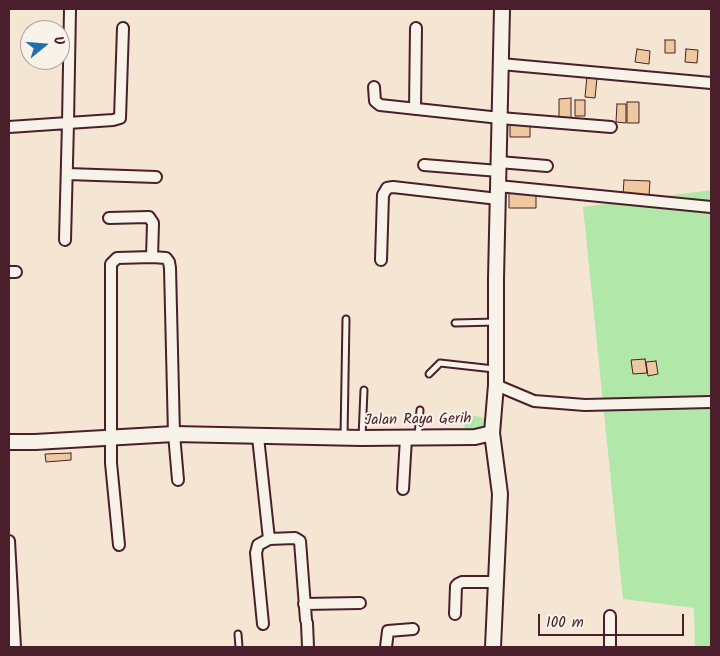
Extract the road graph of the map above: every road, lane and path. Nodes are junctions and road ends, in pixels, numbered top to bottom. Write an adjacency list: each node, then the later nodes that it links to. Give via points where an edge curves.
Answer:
1 (70, 9): 10 (street)
2 (502, 9): 5 (street, Jalan Raya Gerih)
3 (123, 28): 10 (street, via 120,118)
4 (416, 28): 8 (street)
5 (501, 64): 6 (street); 9 (street, Jalan Raya Gerih)
6 (711, 83)
7 (374, 88): 8 (street, via 374,101 380,105)
8 (416, 109): 9 (street)
9 (500, 118): 12 (street); 15 (street, Jalan Raya Gerih)
10 (68, 122): 11 (street); 16 (street)
11 (9, 126)
12 (611, 126)
13 (424, 165): 15 (street)
14 (547, 166): 15 (street)
15 (499, 167): 18 (street, Jalan Raya Gerih)
16 (67, 174): 17 (street); 21 (street)
17 (156, 177)
18 (498, 192): 19 (street); 23 (street, via 386,188 383,195); 26 (street, Jalan Raya Gerih)
19 (711, 207)
20 (110, 218): 22 (street, via 152,219)
21 (65, 240)
22 (152, 257): 34 (street, via 166,258 170,262); 35 (street, via 117,258 111,264)
23 (381, 260)
24 (346, 319): 37 (lane)
25 (455, 322): 26 (lane)
26 (496, 322): 27 (street, Jalan Raya Gerih)
27 (496, 370): 28 (lane, via 440,363); 29 (street, Jalan Raya Gerih)
28 (429, 374)
29 (496, 385): 31 (street, via 534,401 585,405); 33 (street, Jalan Raya Gerih)
30 (364, 390): 38 (lane)
31 (711, 402)
32 (420, 410): 39 (lane)
33 (492, 433): 39 (street, Jalan Raya Gerih, via 475,437); 46 (street, via 500,494)
34 (174, 434): 35 (street, Jalan Raya Gerih); 36 (street, Jalan Raya Gerih); 41 (street)
35 (111, 437): 40 (street, Jalan Raya Gerih); 45 (street)
36 (258, 437): 37 (street, Jalan Raya Gerih); 43 (street)
37 (344, 438): 38 (street, Jalan Raya Gerih)
38 (362, 438): 39 (street, Jalan Raya Gerih)
39 (412, 438): 42 (street)
40 (9, 442)
41 (178, 480)
42 (403, 489)
43 (269, 540): 48 (street, via 299,539); 51 (street, via 258,546 256,553)
44 (9, 541): 54 (street)
45 (119, 545)
46 (496, 582): 49 (street, via 458,584); 58 (street)
47 (360, 603): 48 (street)
48 (304, 604): 56 (street)
49 (454, 614)
50 (610, 616): 59 (street)
51 (263, 624)
52 (413, 629): 57 (street, via 388,631)
53 (238, 634): 55 (lane)
54 (15, 647)
55 (240, 647)
56 (308, 647)
57 (386, 647)
58 (493, 647)
59 (610, 647)

